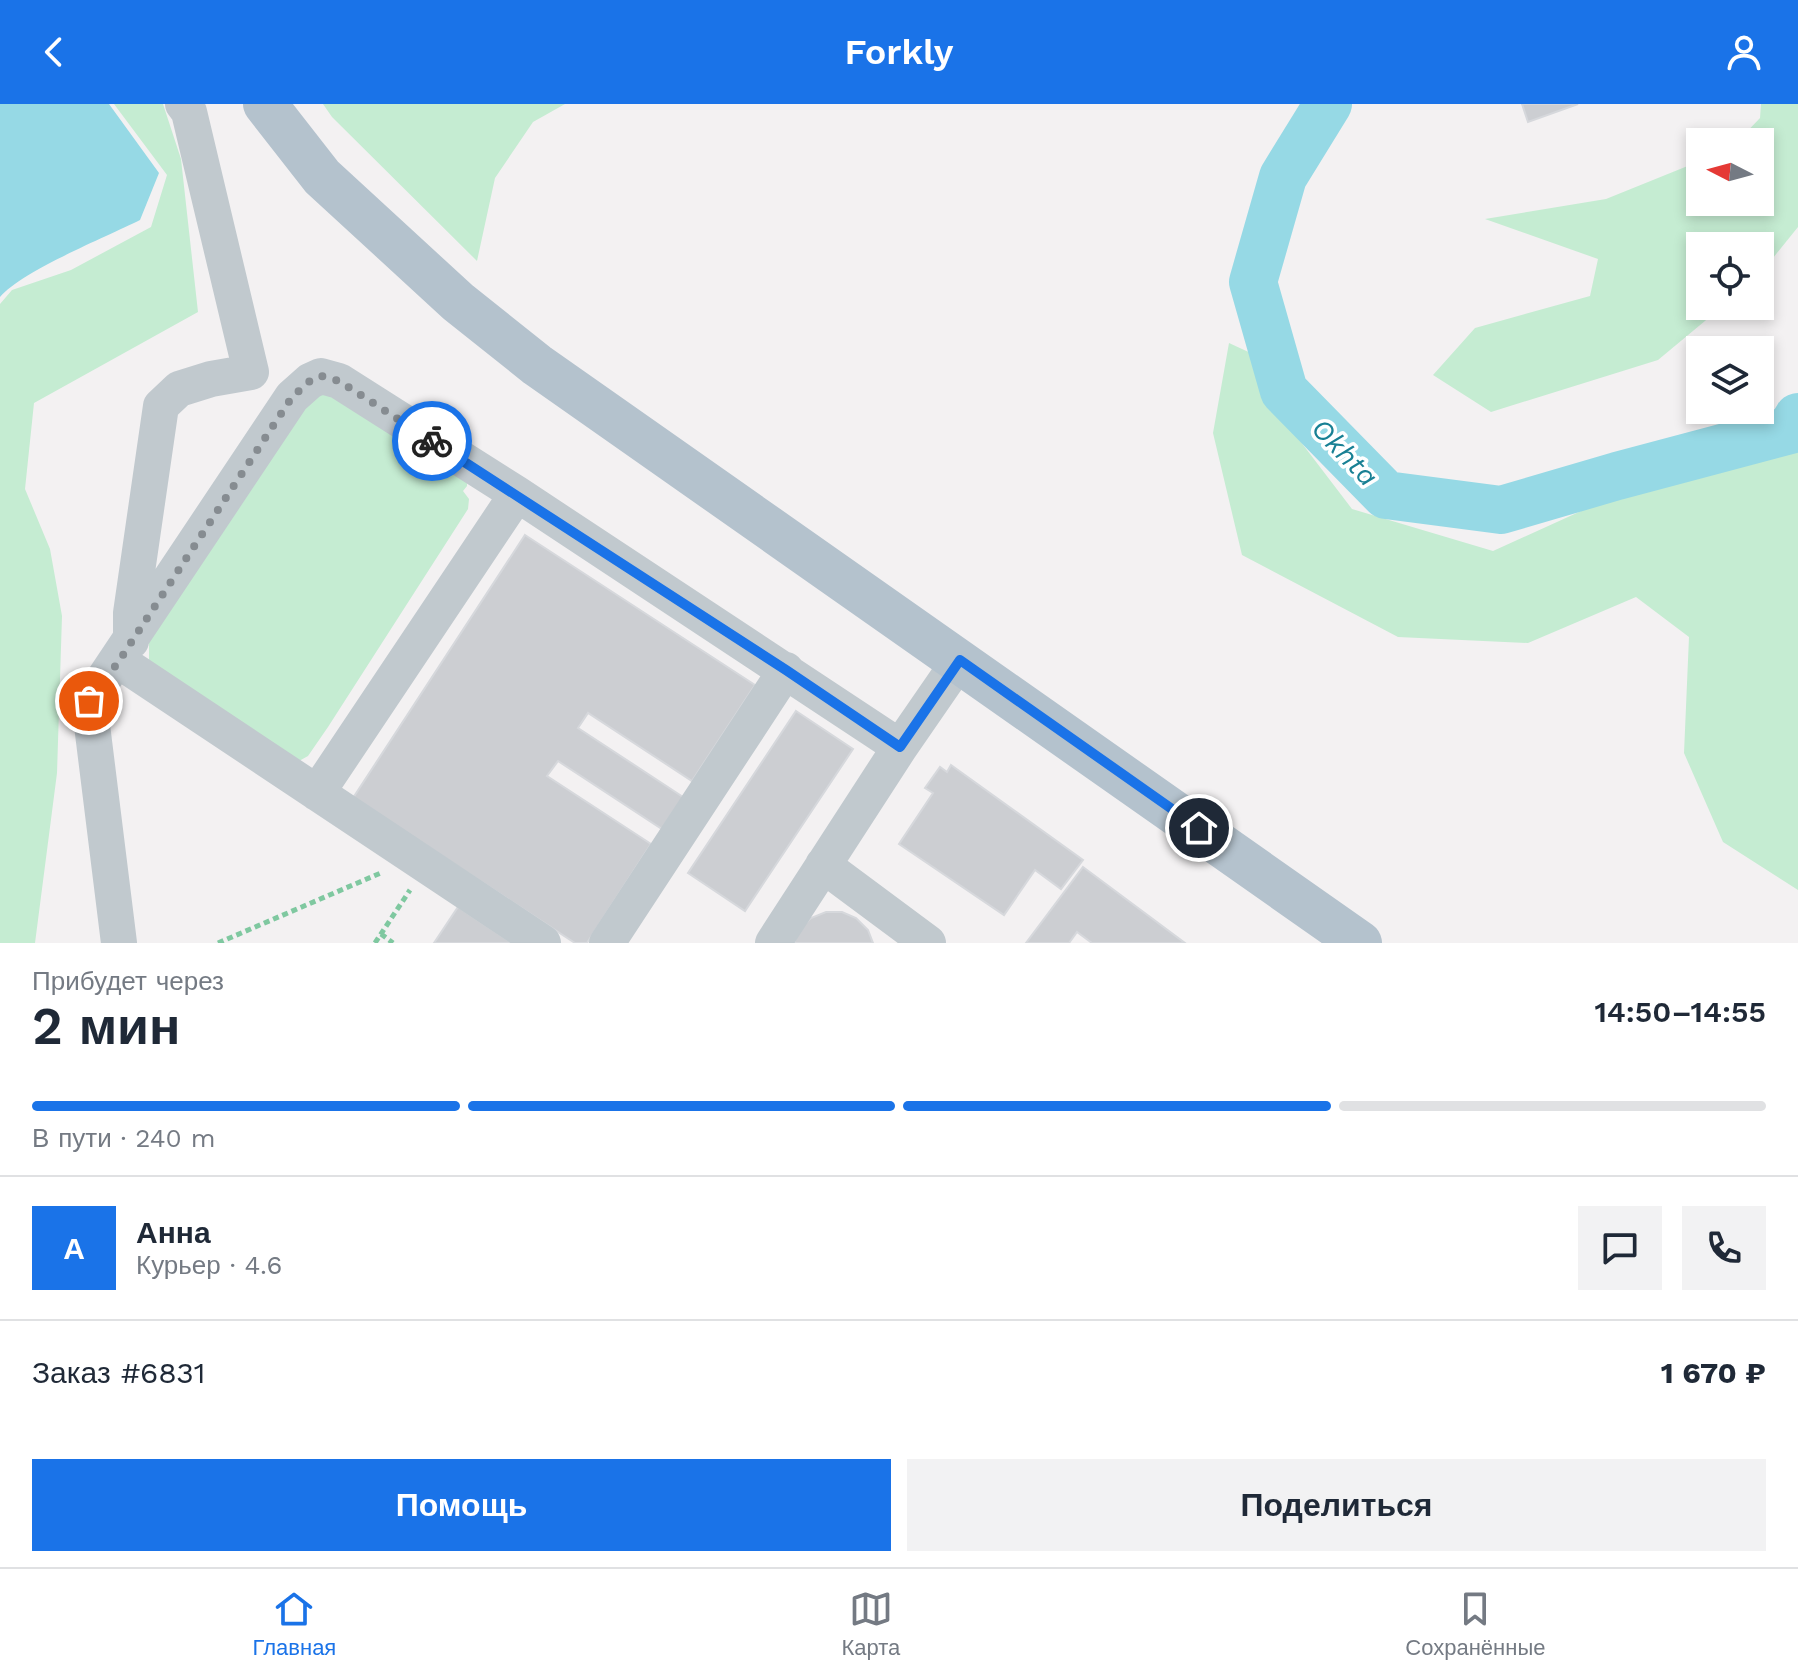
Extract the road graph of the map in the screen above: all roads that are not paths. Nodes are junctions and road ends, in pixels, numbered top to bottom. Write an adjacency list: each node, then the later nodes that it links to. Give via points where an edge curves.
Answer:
1 (183, 104): 3 (lane)
2 (265, 104): 7 (main road, via 322,177 458,302 537,365)
3 (251, 372): 4 (lane); 6 (lane, via 179,389 161,406)
4 (310, 381): 5 (lane, via 321,376 339,381); 6 (lane, via 292,397)
5 (517, 494): 8 (lane); 10 (lane)
6 (125, 652): 10 (lane); 12 (lane, via 89,701)
7 (960, 660): 9 (lane); 17 (main road)
8 (786, 670): 9 (lane); 14 (lane)
9 (900, 747): 11 (lane)
10 (317, 793): 13 (lane)
11 (823, 865): 15 (lane); 16 (lane)
12 (121, 943)
13 (543, 943)
14 (607, 943)
15 (773, 943)
16 (928, 943)
17 (1360, 943)

